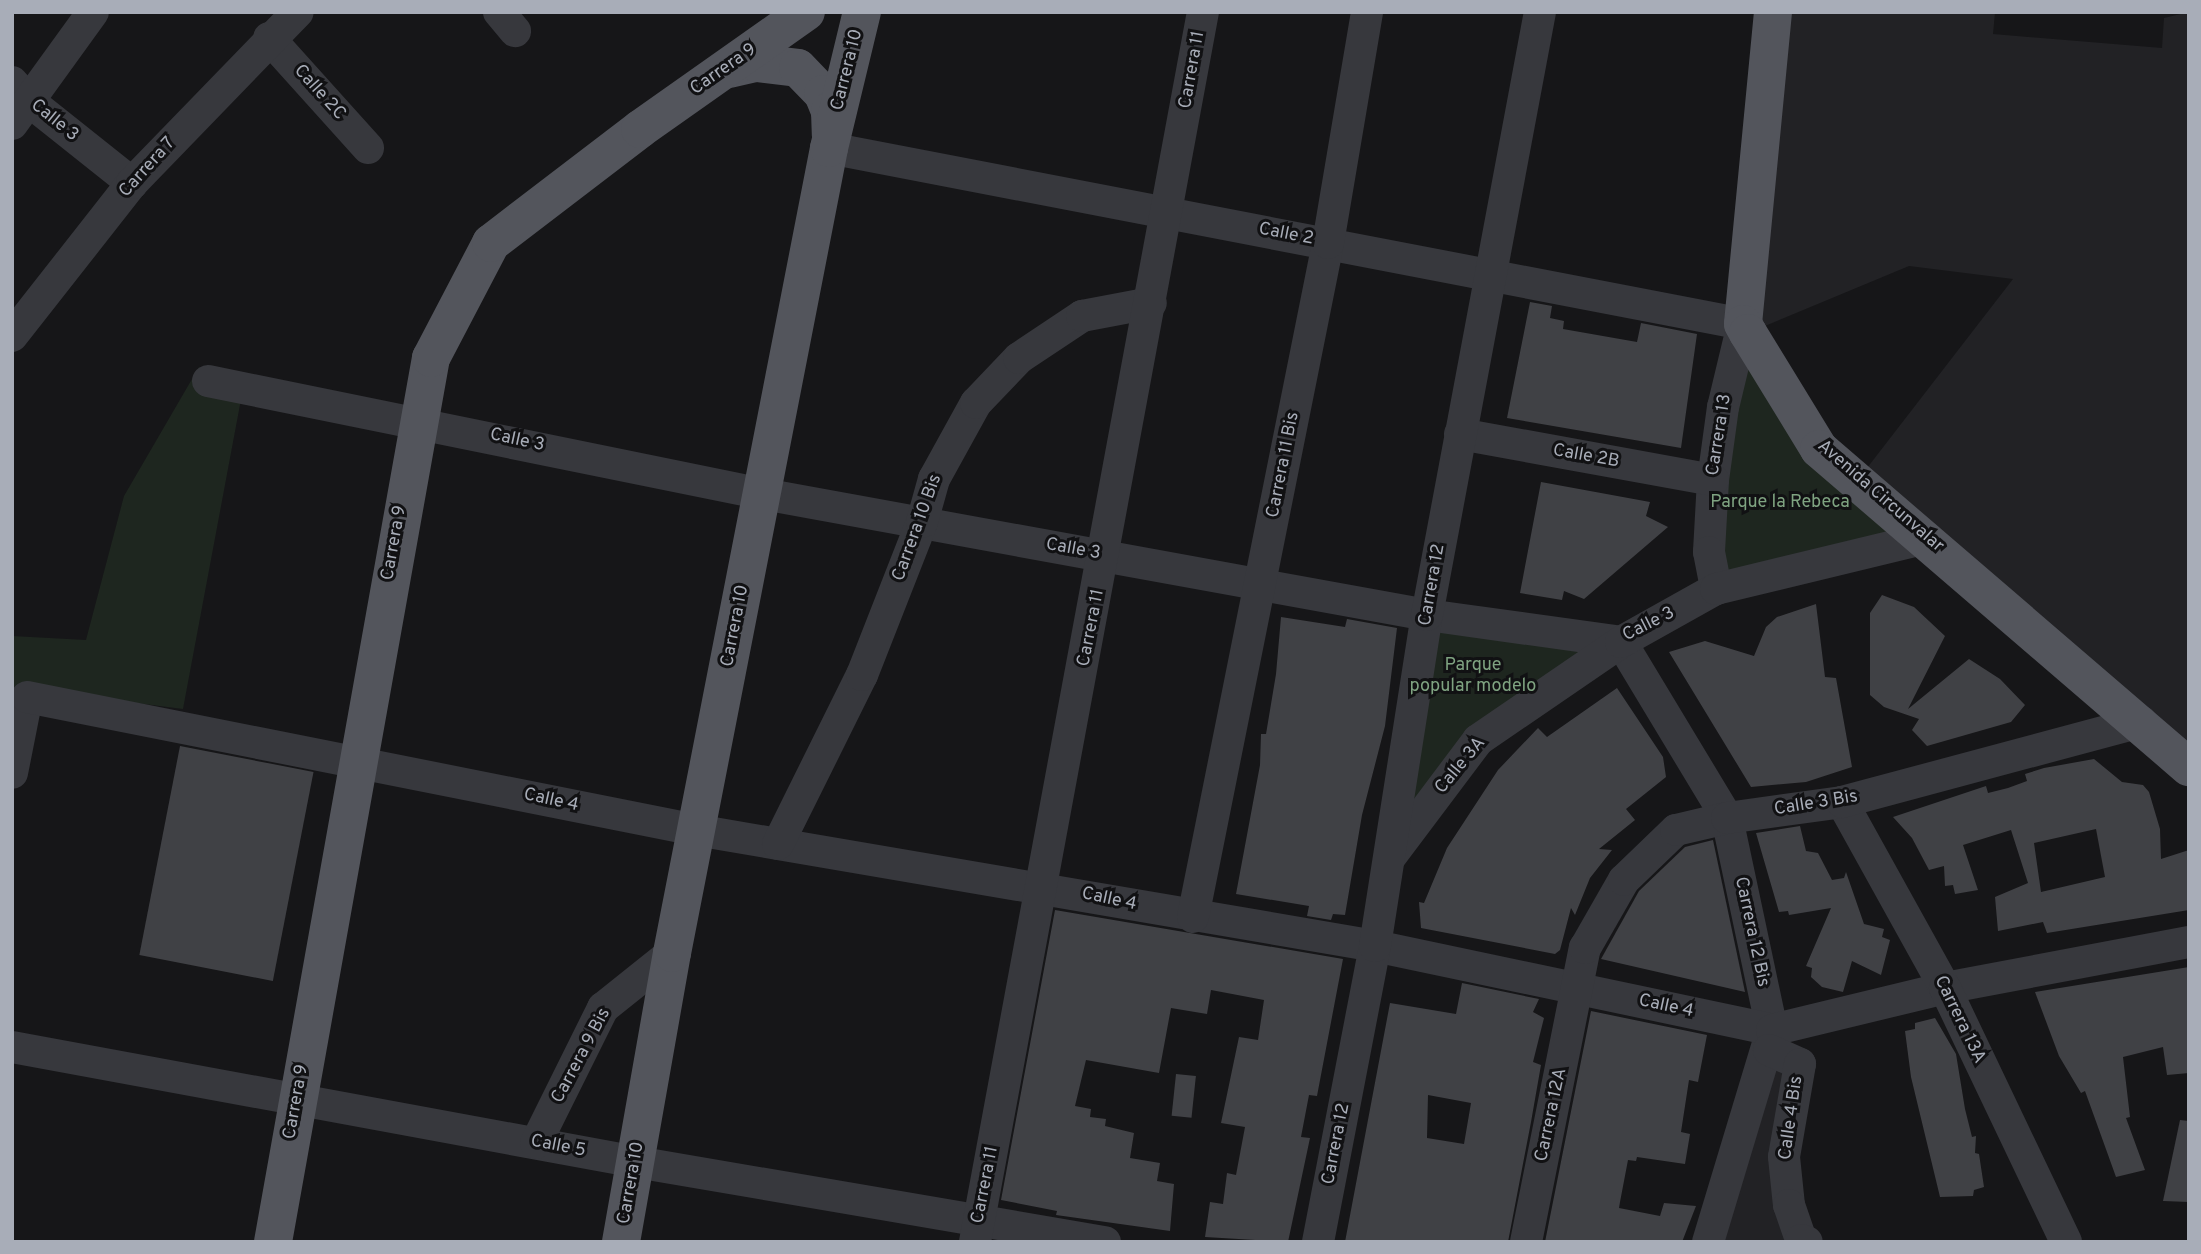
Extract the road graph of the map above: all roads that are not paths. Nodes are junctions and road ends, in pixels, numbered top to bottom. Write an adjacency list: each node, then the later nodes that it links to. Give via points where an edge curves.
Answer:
1 (93, 12): 11 (street)
2 (298, 12): 9 (street, Carrera 7)
3 (806, 12): 10 (main road, Carrera 9)
4 (862, 12): 13 (main road, Carrera 10)
5 (1203, 12): 15 (street, Carrera 11)
6 (1367, 12): 16 (street, Carrera 11 Bis)
7 (1540, 12): 17 (street, Carrera 12)
8 (1773, 12): 19 (main road)
9 (269, 38): 12 (street, Calle 2C); 14 (street, Carrera 7)
10 (715, 76): 13 (main road, via 756,63 798,68 823,94 830,111); 22 (main road, Carrera 9, via 491,243 431,359)
11 (18, 102): 14 (street, Calle 3)
12 (368, 148)
13 (829, 148): 15 (street, Calle 2); 25 (main road, Carrera 10)
14 (132, 183): 20 (street, Carrera 7)
15 (1167, 212): 16 (street, Calle 2); 18 (street, Carrera 11)
16 (1328, 243): 17 (street, Calle 2); 29 (street, Carrera 11 Bis)
17 (1493, 277): 19 (street, Calle 2); 23 (street, Carrera 12)
18 (1151, 303): 26 (street, Carrera 10 Bis, via 1082,316 1018,358 976,403 934,479); 28 (street, Carrera 11)
19 (1746, 329): 24 (street, Carrera 13, via 1723,407); 27 (main road, Avenida Circunvalar, via 1819,449)
20 (12, 336)
21 (208, 381): 22 (street, Calle 3)
22 (417, 420): 25 (street, Calle 3); 34 (main road, Carrera 9)
23 (1460, 435): 24 (street, Calle 2B); 31 (street, Carrera 12)
24 (1713, 480): 30 (street, Carrera 13, via 1709,552)
25 (762, 494): 26 (street, Calle 3); 39 (main road, Carrera 10)
26 (922, 522): 28 (street, Calle 3); 40 (street, Carrera 10 Bis, via 862,675)
27 (1927, 538): 30 (street, Calle 3); 33 (main road, Avenida Circunvalar)
28 (1106, 556): 29 (street, Calle 3); 42 (street, Carrera 11)
29 (1261, 583): 31 (street, Calle 3); 43 (street, Carrera 11 Bis)
30 (1716, 589): 32 (street, Calle 3)
31 (1427, 615): 32 (street, Calle 3); 41 (street, Carrera 12)
32 (1622, 642): 38 (street, Carrera 12 Bis); 41 (street, Calle 3A, via 1478,740)
33 (2141, 722): 35 (main road, Avenida Circunvalar); 37 (street, Calle 3 Bis)
34 (356, 761): 36 (street, Calle 4, via 27,697); 39 (street, Calle 4); 51 (main road, Carrera 9)
35 (2189, 767)
36 (12, 773)
37 (1842, 803): 38 (street, Calle 3 Bis); 47 (street, Carrera 13A)
38 (1727, 818): 48 (street, Calle 3 Bis, via 1676,830 1624,880 1585,948); 49 (street, Carrera 12 Bis)
39 (696, 830): 40 (street, Calle 4); 46 (main road, Carrera 10)
40 (778, 844): 42 (street, Calle 4)
41 (1388, 860): 45 (street, Carrera 12)
42 (1043, 886): 43 (street, Calle 4); 54 (street, Carrera 11)
43 (1193, 917): 45 (street, Calle 4)
44 (2189, 942): 47 (street, Calle 4)
45 (1375, 946): 48 (street, Calle 4); 58 (street, Carrera 12)
46 (672, 953): 52 (street, Carrera 9 Bis, via 603,1008); 53 (main road, Carrera 10)
47 (1945, 988): 49 (street, Calle 4); 62 (street, Carrera 13A)
48 (1578, 989): 49 (street, Calle 4); 59 (street, Carrera 12A)
49 (1771, 1040): 60 (street, Carrera 12 Bis); 61 (street, Calle 4 Bis, via 1800,1064 1784,1157 1789,1205 1801,1240)
50 (12, 1047): 51 (street, Calle 5)
51 (298, 1102): 52 (street, Calle 5); 55 (main road, Carrera 9)
52 (536, 1143): 53 (street, Calle 5)
53 (636, 1162): 54 (street, Calle 5); 56 (main road, Carrera 10)
54 (978, 1230): 57 (street, Calle 5)
55 (273, 1242)
56 (621, 1242)
57 (1105, 1242)
58 (1318, 1242)
59 (1526, 1242)
60 (1708, 1242)
61 (1807, 1242)
62 (2066, 1242)

